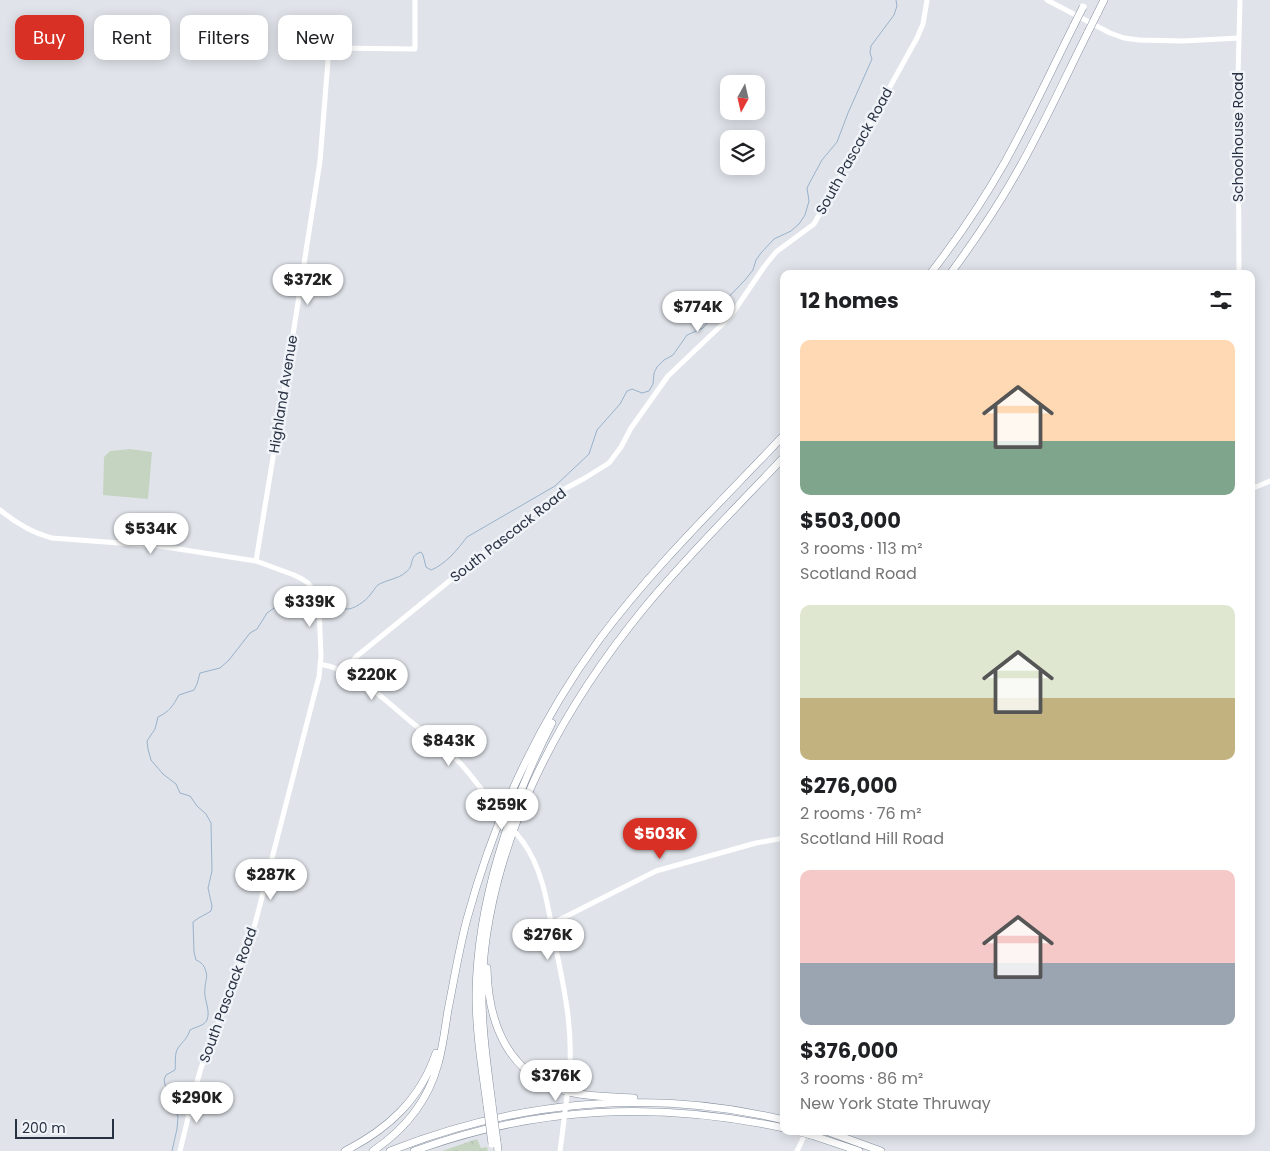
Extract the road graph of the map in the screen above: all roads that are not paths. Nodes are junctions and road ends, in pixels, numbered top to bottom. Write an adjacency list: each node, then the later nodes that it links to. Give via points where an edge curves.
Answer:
1 (414, 0): 16 (street, Highland Avenue, via 415,49 329,48 320,161)
2 (927, 0): 19 (street, South Pascack Road, via 920,31 814,224 776,252 730,317 668,376 609,463 559,492 357,656)
3 (1047, 0): 7 (street, via 1124,38 1183,41)
4 (1087, 0): 8 (highway, bridge, via 1005,162)
5 (1104, 0): 9 (highway, bridge, via 1013,179)
6 (1240, 0): 7 (street, Schoolhouse Road)
7 (1239, 38): 10 (street, Schoolhouse Road)
8 (933, 270)
9 (953, 270)
10 (1239, 270)
11 (780, 439): 17 (highway, via 649,579)
12 (780, 461): 21 (highway, via 654,596 583,692 552,744 527,798)
13 (1270, 481): 14 (street)
14 (1255, 487)
15 (0, 510): 16 (street, via 27,528 52,538 161,546)
16 (256, 561): 18 (street, South Pascack Road, via 294,575 312,588 319,607)
17 (587, 658): 23 (highway, via 537,741 495,834 465,925); 24 (highway, via 524,784 488,898 476,995 478,1037)
18 (320, 664): 19 (street); 32 (street, South Pascack Road, via 255,924 201,1068)
19 (343, 671): 22 (street, bridge, via 373,689 462,765 534,858)
20 (780, 839): 22 (street, via 656,871)
21 (493, 900): 24 (highway, via 485,947 482,995); 25 (highway, via 488,959 490,1001 495,1023 518,1062 539,1079 568,1092)
22 (551, 924): 38 (street, bridge, via 568,1013 571,1048)
23 (447, 1019): 33 (highway, via 430,1070 408,1104 381,1129); 34 (highway, via 437,1067 425,1095 402,1128)
24 (489, 1104): 31 (highway, bridge)
25 (684, 1104): 26 (highway); 35 (highway, via 609,1103 534,1110 452,1129)
26 (780, 1119)
27 (780, 1127): 36 (highway, via 684,1112 594,1112 506,1124)
28 (802, 1135): 39 (street)
29 (812, 1135): 40 (highway)
30 (837, 1135): 41 (highway)
31 (494, 1146): 37 (highway)
32 (180, 1151)
33 (345, 1151)
34 (373, 1151)
35 (390, 1151)
36 (414, 1151)
37 (498, 1151)
38 (560, 1151)
39 (797, 1151)
40 (859, 1151)
41 (881, 1151)

